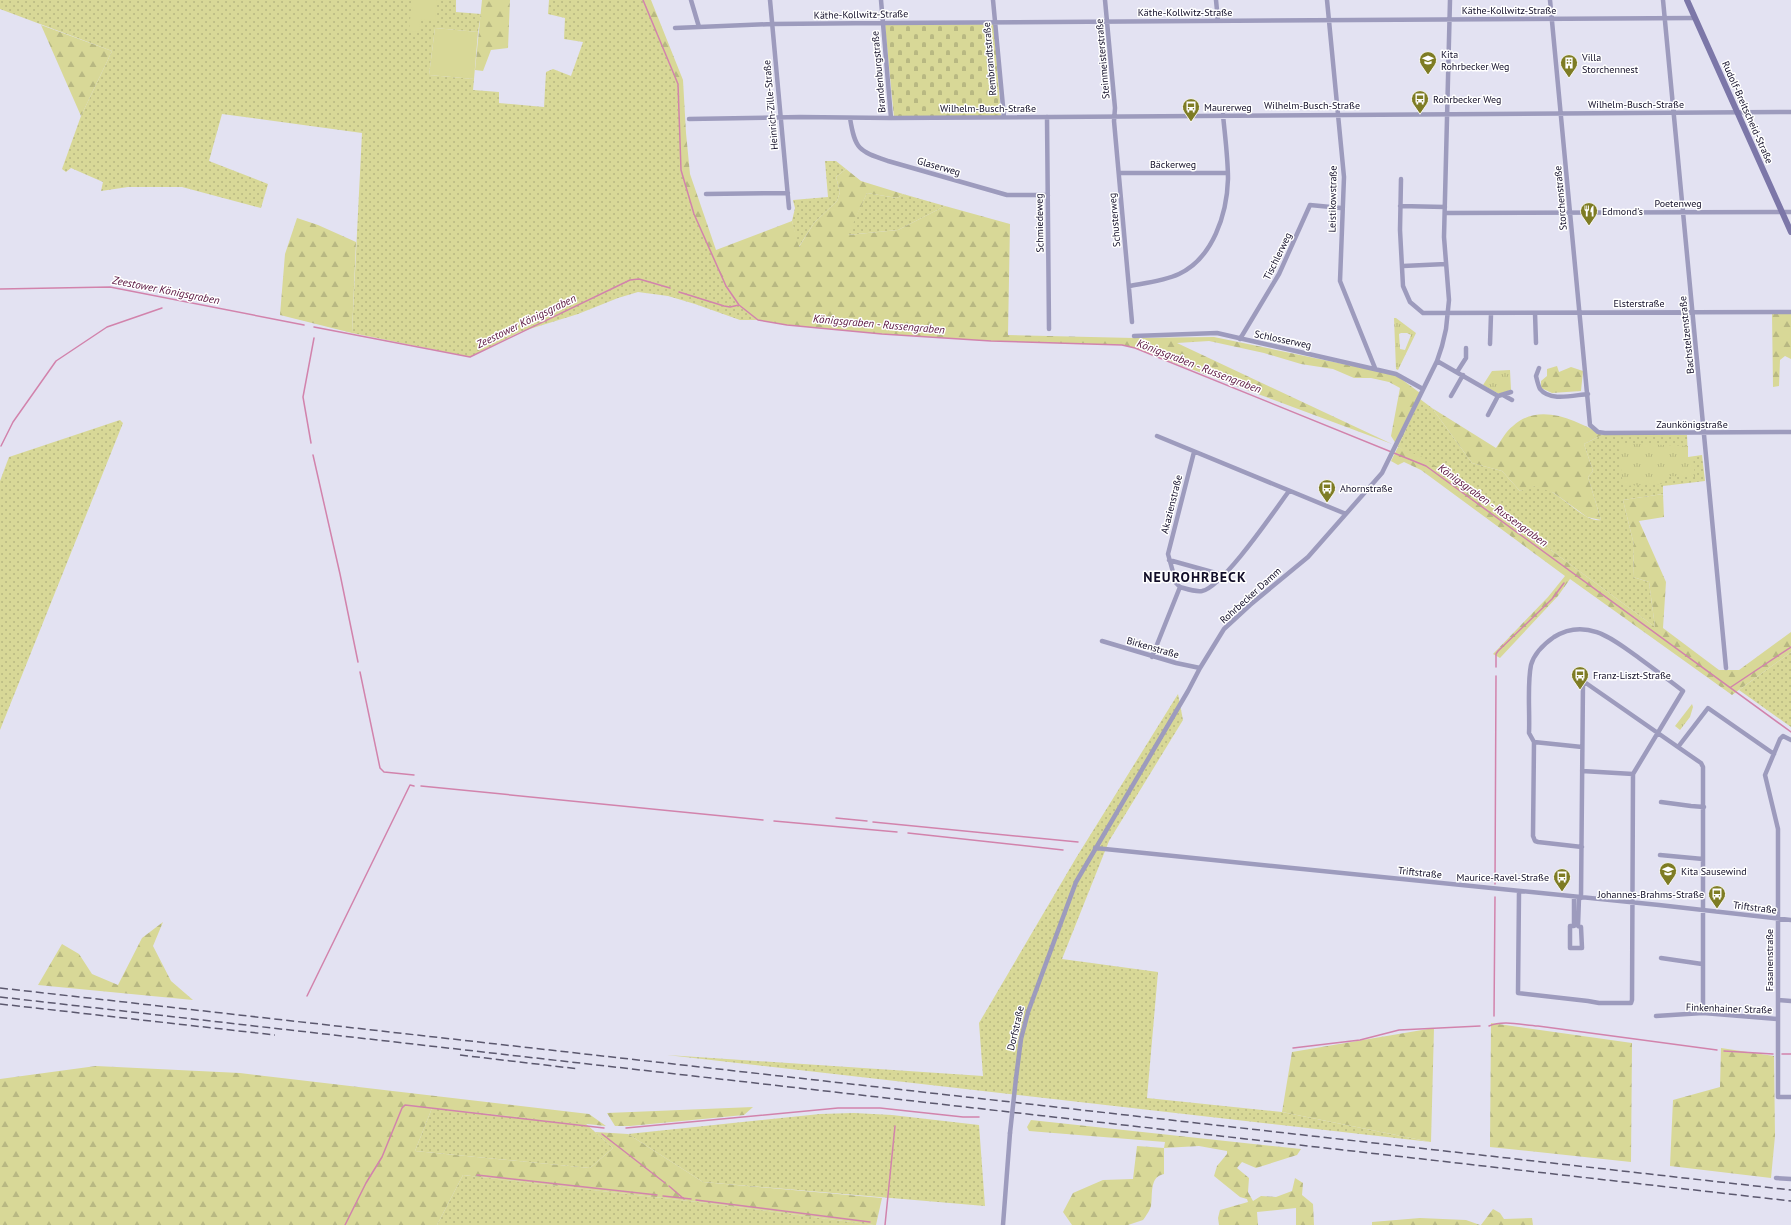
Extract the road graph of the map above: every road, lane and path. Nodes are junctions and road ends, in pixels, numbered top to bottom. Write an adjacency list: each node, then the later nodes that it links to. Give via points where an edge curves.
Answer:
1 (691, 0): 22 (street)
2 (770, 0): 21 (street, Heinrich-Zille-Straße)
3 (881, 0): 20 (street, Brandenburgstraße)
4 (993, 0): 19 (street, Rembrandtstraße)
5 (1105, 0): 17 (street, Steinmeisterstraße)
6 (1216, 0): 18 (street)
7 (1327, 0): 16 (street, Leistikowstraße)
8 (1450, 0): 14 (street)
9 (1550, 0): 15 (street, Storchenstraße)
10 (1663, 0): 12 (street, Bachstelzenstraße)
11 (1687, 0): 13 (street, Rudolf-Breitscheid-Straße)
12 (1665, 18): 13 (street, Käthe-Kollwitz-Straße); 15 (street, Käthe-Kollwitz-Straße); 24 (street, Bachstelzenstraße)
13 (1695, 18): 25 (street, Rudolf-Breitscheid-Straße)
14 (1450, 19): 15 (street, Käthe-Kollwitz-Straße); 16 (street, Käthe-Kollwitz-Straße); 27 (street)
15 (1552, 19): 28 (street, Storchenstraße)
16 (1329, 20): 18 (street, Käthe-Kollwitz-Straße); 29 (street, Leistikowstraße)
17 (1107, 21): 18 (street, Käthe-Kollwitz-Straße); 19 (street, Käthe-Kollwitz-Straße); 31 (street, Steinmeisterstraße)
18 (1218, 21)
19 (995, 22): 20 (street, Käthe-Kollwitz-Straße); 32 (street, Rembrandtstraße)
20 (883, 23): 21 (street, Käthe-Kollwitz-Straße); 36 (street, Brandenburgstraße)
21 (772, 24): 22 (street, Käthe-Kollwitz-Straße); 34 (street, Heinrich-Zille-Straße)
22 (699, 27): 23 (street, Käthe-Kollwitz-Straße)
23 (675, 28)
24 (1672, 112): 25 (street, Wilhelm-Busch-Straße); 28 (street, Wilhelm-Busch-Straße); 49 (street, Bachstelzenstraße)
25 (1738, 112): 26 (street, Wilhelm-Busch-Straße); 52 (street, Rudolf-Breitscheid-Straße)
26 (1791, 112)
27 (1447, 113): 28 (street, Wilhelm-Busch-Straße); 29 (street, Wilhelm-Busch-Straße); 45 (street)
28 (1561, 113): 48 (street, Storchenstraße)
29 (1338, 114): 30 (street, Wilhelm-Busch-Straße); 47 (street, Leistikowstraße, via 1344,177)
30 (1223, 115): 31 (street, Wilhelm-Busch-Straße); 39 (street)
31 (1114, 116): 33 (street, Wilhelm-Busch-Straße); 38 (street, Schusterweg)
32 (1004, 117): 33 (street, Wilhelm-Busch-Straße); 36 (street, Wilhelm-Busch-Straße)
33 (1047, 117): 43 (street, Schmiedeweg)
34 (781, 118): 35 (street, Wilhelm-Busch-Straße); 37 (street, Wilhelm-Busch-Straße); 41 (street, Heinrich-Zille-Straße)
35 (850, 118): 36 (street, Wilhelm-Busch-Straße); 43 (street, Glaserweg, via 854,140 859,148 888,161 1007,195)
36 (891, 118)
37 (689, 119)
38 (1119, 173): 39 (street, Bäckerweg); 56 (street, Schusterweg)
39 (1228, 173): 56 (street, via 1228,186 1218,231 1202,257 1178,275)
40 (1401, 179): 44 (street, Elsterstraße)
41 (788, 193): 42 (street); 46 (street, Heinrich-Zille-Straße)
42 (706, 194)
43 (1048, 195): 64 (street, Schmiedeweg)
44 (1400, 206): 45 (street); 55 (street, Elsterstraße)
45 (1445, 206): 51 (street)
46 (789, 208)
47 (1341, 208): 66 (street, Tischlerweg, via 1310,205 1279,274); 71 (street, Leistikowstraße, via 1340,281)
48 (1570, 212): 49 (street, Poetenweg); 51 (street, Poetenweg); 57 (street, Storchenstraße)
49 (1683, 212): 52 (street, Poetenweg); 58 (street, Bachstelzenstraße)
50 (1791, 212): 52 (street, Poetenweg)
51 (1445, 213): 54 (street)
52 (1782, 213): 53 (street, Rudolf-Breitscheid-Straße)
53 (1791, 232)
54 (1446, 264): 55 (street); 61 (street, via 1449,286)
55 (1403, 266): 61 (street, Elsterstraße, via 1403,286 1414,305 1423,313)
56 (1129, 286): 63 (street, Schusterweg)
57 (1579, 312): 58 (street, Elsterstraße); 60 (street, Elsterstraße); 77 (street, Storchenstraße)
58 (1693, 312): 59 (street, Elsterstraße); 84 (street, Bachstelzenstraße)
59 (1791, 312)
60 (1535, 313): 62 (street, Elsterstraße); 67 (street)
61 (1448, 314): 62 (street, Elsterstraße); 70 (street)
62 (1491, 314): 68 (street)
63 (1132, 322)
64 (1049, 329)
65 (1134, 336): 66 (street, Schlosserweg, via 1217,333)
66 (1240, 339): 71 (street, Schlosserweg)
67 (1536, 343)
68 (1490, 344)
69 (1466, 348): 73 (street, via 1466,358)
70 (1437, 361): 73 (street); 75 (street)
71 (1375, 368): 75 (street, Schlosserweg, via 1396,374)
72 (1539, 368): 77 (street, via 1536,376 1540,389 1545,393 1556,397)
73 (1457, 372): 74 (street)
74 (1463, 376): 78 (street); 79 (street)
75 (1422, 390): 88 (street, Rohrbecker Damm, via 1382,473)
76 (1511, 392): 78 (street)
77 (1588, 394): 82 (street, Storchenstraße, via 1590,425)
78 (1500, 395): 80 (street); 81 (street)
79 (1451, 396)
80 (1512, 400)
81 (1488, 415)
82 (1594, 428): 84 (street, Zaunkönigstraße, via 1605,433)
83 (1791, 432): 84 (street, Zaunkönigstraße)
84 (1705, 433): 95 (street, Bachstelzenstraße)
85 (1157, 436): 86 (street)
86 (1194, 452): 87 (street); 89 (street, Akazienstraße, via 1168,554)
87 (1289, 491): 88 (street); 90 (street, via 1256,538)
88 (1346, 514): 94 (street, Rohrbecker Damm, via 1308,557 1250,604 1224,629)
89 (1169, 560): 90 (street); 91 (street, Akazienstraße, via 1176,583)
90 (1223, 575): 91 (street, via 1202,590)
91 (1180, 587): 93 (street)
92 (1102, 641): 93 (street, Birkenstraße)
93 (1152, 657): 94 (street, Birkenstraße)
94 (1200, 668): 107 (street, Rohrbecker Damm)
95 (1726, 668)
96 (1658, 733): 98 (street, via 1684,691 1612,638 1592,630 1580,630 1560,633 1541,647 1531,665 1529,733); 99 (street, via 1584,681); 100 (street); 103 (street)
97 (1791, 740): 101 (street, Fasanenstraße, via 1783,736)
98 (1534, 742): 99 (street); 106 (street, via 1533,836 1538,842)
99 (1582, 747): 102 (street)
100 (1678, 747): 101 (street, via 1708,708); 105 (street, via 1703,765)
101 (1774, 754): 114 (street, Fasanenstraße, via 1765,775 1778,829)
102 (1582, 771): 103 (street); 106 (street)
103 (1633, 774): 112 (street)
104 (1661, 802): 105 (street)
105 (1704, 807): 109 (street)
106 (1582, 847): 111 (street)
107 (1095, 848): 110 (street, Triftstraße); 127 (street, Dorfstraße, bridge, via 1073,888 1031,1000 1021,1039)
108 (1660, 855): 109 (street)
109 (1703, 859): 113 (street)
110 (1519, 892): 111 (street, Triftstraße); 112 (street, via 1518,993 1599,1003 1630,1003 1632,1000)
111 (1578, 898): 112 (street, Triftstraße); 116 (street)
112 (1632, 904): 113 (street, Triftstraße)
113 (1703, 910): 114 (street, Triftstraße); 118 (street)
114 (1778, 919): 115 (street, Triftstraße); 119 (street, Fasanenstraße)
115 (1791, 920)
116 (1576, 926): 116 (street, via 1570,926 1570,948 1582,948 1582,927)
117 (1661, 958): 118 (street)
118 (1702, 964): 121 (street)
119 (1778, 1000): 120 (street); 123 (street, Fasanenstraße)
120 (1791, 1001)
121 (1703, 1014): 122 (street, Finkenhainer Straße); 123 (street, Finkenhainer Straße)
122 (1656, 1016)
123 (1777, 1019): 124 (street, Fasanenstraße, via 1778,1097)
124 (1791, 1097)
125 (1776, 1178): 126 (street)
126 (1791, 1179)
127 (1003, 1225)

